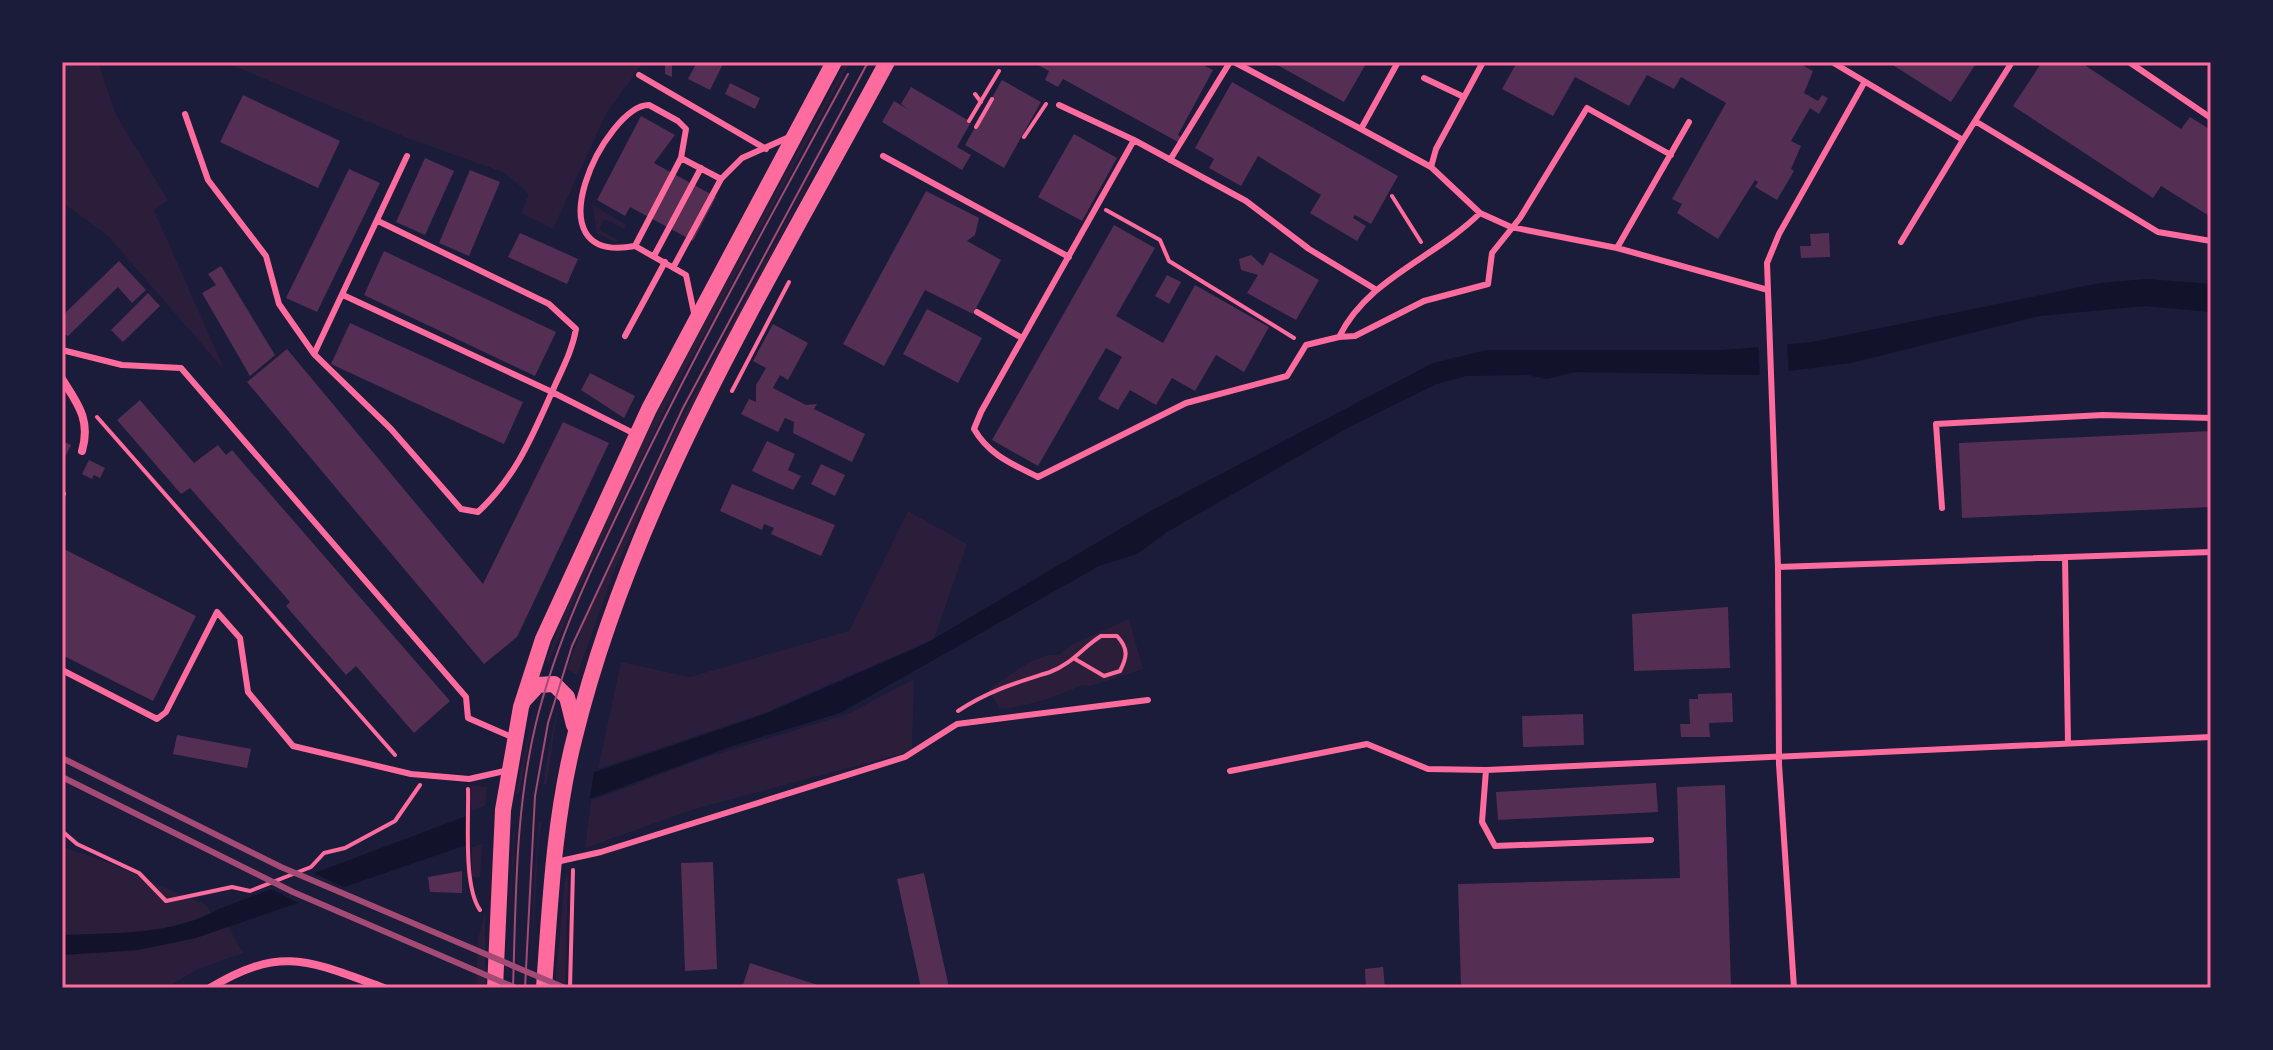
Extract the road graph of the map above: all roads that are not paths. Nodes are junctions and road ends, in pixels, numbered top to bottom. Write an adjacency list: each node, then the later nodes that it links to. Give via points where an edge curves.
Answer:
1 (834, 62): 18 (main road)
2 (887, 62): 66 (main road, via 639,538 611,611)
3 (1232, 62): 19 (lane); 27 (lane)
4 (1398, 62): 19 (lane)
5 (1483, 62): 12 (lane)
6 (1832, 62): 11 (lane)
7 (2012, 62): 16 (lane)
8 (2129, 62): 15 (lane)
9 (639, 75): 22 (lane)
10 (1424, 78): 12 (lane)
11 (1864, 83): 21 (lane); 43 (lane, via 1779,234 1767,263)
12 (1464, 97): 28 (lane)
13 (1059, 105): 20 (lane)
14 (185, 114): 51 (lane, via 208,180 266,256 279,304)
15 (2211, 118)
16 (1975, 121): 21 (lane); 34 (lane, via 2158,232)
17 (1689, 122): 23 (lane)
18 (801, 125): 22 (lane); 46 (main road)
19 (1361, 129): 28 (lane)
20 (1134, 140): 27 (lane); 39 (lane)
21 (1963, 140): 35 (lane)
22 (766, 149): 30 (lane, via 735,162)
23 (1671, 155): 33 (lane, via 1587,108); 37 (lane)
24 (407, 156): 32 (lane)
25 (883, 156): 39 (lane)
26 (681, 158): 29 (lane); 36 (lane); 36 (lane, via 687,133 683,125 649,105 632,111 609,134 581,194 580,217 587,231 613,250)
27 (1170, 160): 42 (lane, via 1246,201 1309,249)
28 (1431, 167): 31 (lane)
29 (701, 168): 30 (lane); 38 (lane)
30 (721, 179): 41 (lane)
31 (1480, 213): 33 (lane); 42 (lane, via 1458,235)
32 (378, 221): 44 (lane); 53 (lane, via 549,304 569,319 576,329 572,351)
33 (1511, 227): 37 (lane); 48 (lane, via 1492,253 1488,284 1424,301 1355,336)
34 (2211, 241)
35 (1901, 242)
36 (635, 246): 38 (lane)
37 (1617, 248): 43 (lane)
38 (654, 256): 40 (lane)
39 (1069, 257): 49 (lane)
40 (665, 262): 41 (lane); 47 (lane)
41 (674, 266): 46 (lane, via 686,275)
42 (1375, 289): 48 (lane, via 1350,314)
43 (1768, 290): 60 (lane)
44 (343, 295): 51 (lane); 53 (lane)
45 (977, 312): 49 (lane)
46 (693, 326): 55 (main road)
47 (625, 336)
48 (1339, 337): 49 (lane, via 1306,345 1287,376 1186,403 1038,477 996,456 974,429)
49 (1022, 338)
50 (62, 350): 65 (lane, via 122,365 181,368 466,697 468,718)
51 (314, 354): 53 (lane, via 391,429 461,509 478,512 508,482)
52 (62, 379): 56 (street, via 83,410 87,432)
53 (552, 392): 55 (lane)
54 (2211, 418): 57 (lane, via 2103,415 1936,424)
55 (637, 435): 63 (main road, via 551,616)
56 (82, 451)
57 (1942, 508)
58 (2211, 552): 59 (lane)
59 (2065, 557): 60 (lane); 67 (lane)
60 (1778, 567): 68 (lane)
61 (62, 670): 69 (lane, via 157,719 166,712 217,612 240,638 248,692 293,746 427,775 469,779)
62 (1148, 700): 73 (lane, via 951,727 905,757)
63 (521, 707): 65 (main road); 66 (main road, via 538,685 558,687 569,701)
64 (2211, 737): 67 (lane)
65 (514, 738): 69 (main road)
66 (573, 741): 73 (main road)
67 (2068, 743): 68 (lane)
68 (1779, 754): 70 (lane); 78 (lane)
69 (509, 770): 76 (main road)
70 (1486, 770): 71 (lane, via 1428,769 1367,744); 72 (lane, via 1482,822 1495,846)
71 (1230, 771)
72 (1651, 840)
73 (556, 862): 77 (main road)
74 (210, 988): 75 (street, via 244,970 292,960 316,963)
75 (384, 988)
76 (495, 988)
77 (544, 988)
78 (1794, 988)

